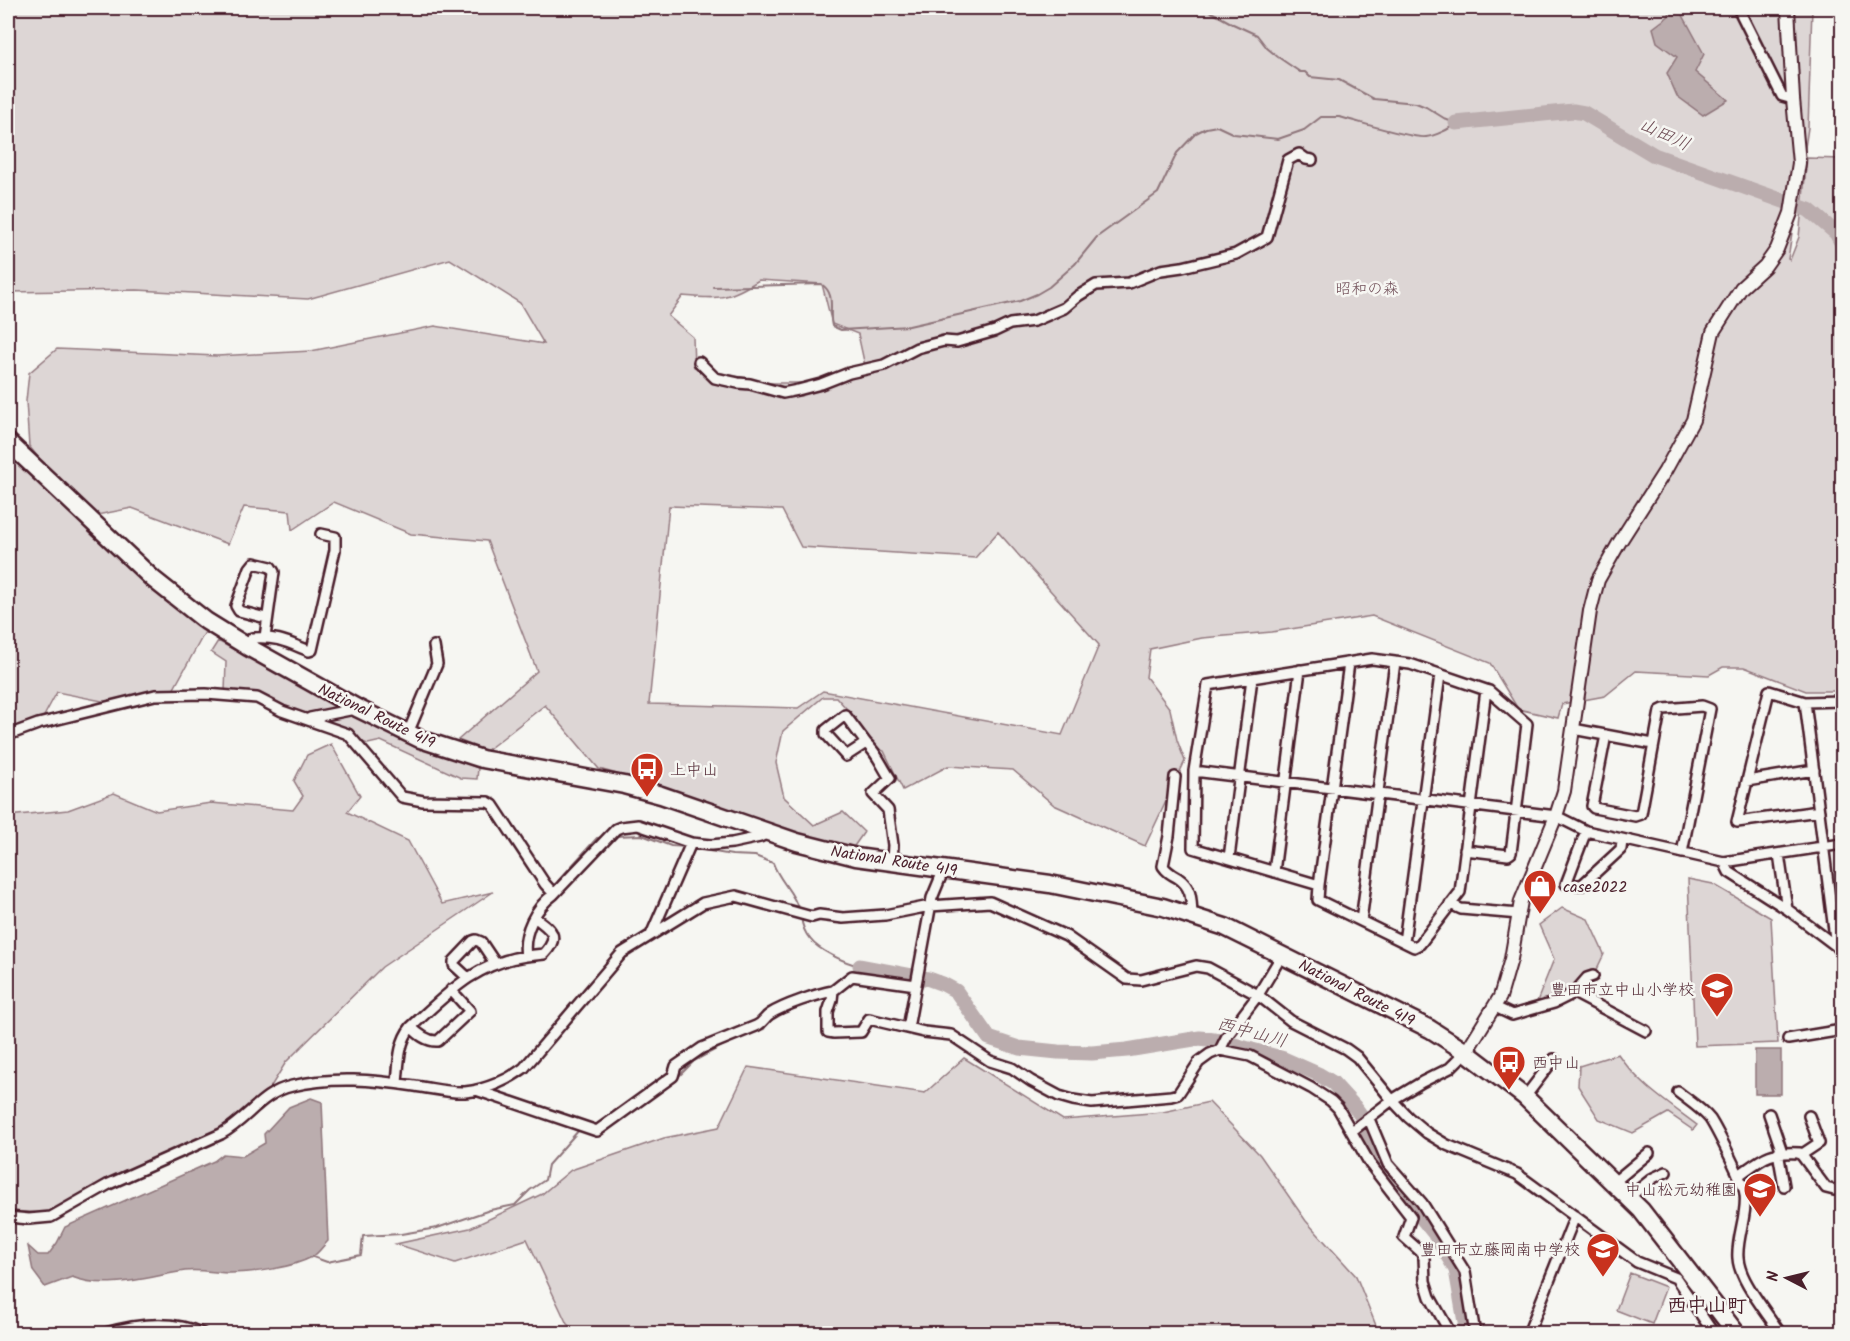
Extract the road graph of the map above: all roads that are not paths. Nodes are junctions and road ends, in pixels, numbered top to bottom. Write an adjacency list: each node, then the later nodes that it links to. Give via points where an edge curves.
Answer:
1 (1738, 8): 3 (street, via 1782,96)
2 (1788, 8): 3 (street)
3 (1793, 99): 22 (street, via 1799,164 1791,213 1777,249 1741,288 1713,332 1693,420 1598,580)
4 (1312, 160): 5 (street, via 1299,154 1288,160 1267,237 1257,244 1236,254 1147,274 1129,283 1096,285 1064,308 1034,321 1010,324 957,342 917,348 884,365 783,393 715,378)
5 (699, 363)
6 (8, 442): 11 (highway, National Route 419, via 153,579 206,621)
7 (321, 534): 9 (street, via 335,537 335,550 312,650)
8 (266, 618): 8 (street, via 274,572 271,567 254,564 236,606 239,611); 9 (street)
9 (265, 637): 11 (street, via 252,638)
10 (434, 646): 23 (street, via 437,664)
11 (248, 647): 20 (highway, National Route 419)
12 (1395, 662): 13 (street, via 1372,659); 15 (street); 35 (street)
13 (1349, 663): 14 (street); 34 (street)
14 (1300, 670): 16 (street); 33 (street)
15 (1440, 675): 17 (street); 36 (street)
16 (1252, 678): 29 (street, via 1208,685); 31 (street)
17 (1486, 690): 37 (street); 38 (street, via 1527,724)
18 (1842, 700): 19 (street)
19 (1805, 702): 28 (street); 32 (street, via 1769,691)
20 (357, 708): 21 (street); 23 (highway, National Route 419)
21 (307, 719): 24 (street, via 257,698 155,695); 56 (street, via 348,734 402,797 493,805)
22 (1574, 729): 25 (street); 40 (street)
23 (408, 733): 42 (highway, National Route 419, via 482,759 661,795)
24 (8, 735)
25 (1606, 735): 27 (street); 27 (street, via 1592,806 1635,816 1641,814)
26 (866, 743): 26 (street, via 847,757 826,730 845,715); 51 (street, via 877,753 891,778 873,794 888,810)
27 (1653, 744): 48 (street, via 1660,711 1702,706 1710,709)
28 (1814, 770): 32 (street); 39 (street)
29 (1194, 771): 31 (street); 50 (street, via 1193,848)
30 (1174, 777): 62 (street, via 1162,866 1190,890)
31 (1240, 777): 33 (street); 50 (street)
32 (1747, 781): 39 (street, via 1737,822)
33 (1287, 783): 34 (street); 54 (street)
34 (1334, 788): 35 (street); 55 (street)
35 (1377, 794): 36 (street); 63 (street)
36 (1425, 800): 37 (street); 65 (street)
37 (1470, 805): 38 (street); 47 (street)
38 (1517, 811): 40 (street); 47 (street, via 1511,853)
39 (1819, 811): 46 (street)
40 (1556, 816): 41 (street); 60 (street)
41 (1586, 831): 43 (street); 43 (street, via 1566,884 1582,885 1621,849)
42 (769, 832): 44 (street, via 732,843); 51 (highway, National Route 419, via 856,857)
43 (1622, 840): 48 (street)
44 (691, 843): 56 (street, via 638,825 616,829); 64 (street)
45 (1842, 844): 46 (street)
46 (1824, 847): 49 (street); 66 (street)
47 (1465, 850): 57 (street, via 1460,892)
48 (1682, 853): 52 (street)
49 (1779, 854): 52 (street); 59 (street)
50 (1229, 858): 54 (street)
51 (892, 862): 53 (highway, National Route 419)
52 (1724, 862): 59 (street, via 1729,872)
53 (944, 869): 58 (street); 62 (highway, National Route 419, via 1088,890)
54 (1274, 872): 55 (street)
55 (1319, 885): 63 (street, via 1318,900)
56 (554, 894): 61 (street)
57 (1450, 904): 60 (street, via 1461,909); 65 (street, via 1420,944 1414,947)
58 (930, 906): 64 (street, via 885,915 812,917 729,896 703,903); 72 (street); 76 (street, via 990,902 1066,936 1127,979 1141,980 1196,966 1208,968)
59 (1787, 909): 66 (street)
60 (1519, 914): 77 (street, via 1511,959)
61 (534, 917): 68 (street); 68 (street, via 550,930 553,941 544,954)
62 (1192, 917): 67 (highway, National Route 419, via 1225,927)
63 (1361, 921): 65 (street)
64 (651, 935): 87 (street, via 622,953 524,1068 510,1078)
65 (1404, 942)
66 (1839, 950)
67 (1282, 955): 76 (street); 84 (highway, National Route 419, via 1430,1029)
68 (526, 956): 69 (street)
69 (495, 963): 71 (street); 71 (street, via 480,942 473,941 454,961)
70 (1593, 976): 75 (street)
71 (467, 977): 73 (street)
72 (916, 983): 74 (street, via 852,976); 79 (street)
73 (451, 990): 78 (street); 78 (street, via 470,1011 438,1041 420,1036)
74 (833, 991): 79 (street, via 828,1032 861,1032 869,1019); 87 (street, via 769,1014 762,1024 702,1048 676,1066 673,1076 597,1131)
75 (1574, 993): 77 (street, via 1512,1015); 81 (street)
76 (1258, 995): 83 (street); 90 (street, via 1292,1021 1357,1057)
77 (1495, 1007): 84 (street)
78 (411, 1027): 86 (street, via 404,1035)
79 (908, 1028): 83 (street, via 951,1035 990,1060 1073,1101 1178,1094 1199,1062)
80 (1842, 1030): 82 (street)
81 (1646, 1031)
82 (1788, 1039)
83 (1221, 1049): 94 (street, via 1250,1056 1311,1088 1338,1108)
84 (1466, 1052): 89 (highway, National Route 419); 90 (street, via 1450,1068)
85 (1554, 1059): 89 (street)
86 (397, 1083): 87 (street, via 463,1092); 105 (street, via 325,1079 275,1090 221,1134 109,1184 51,1216)
87 (476, 1090)
88 (1678, 1092): 99 (street, via 1709,1118)
89 (1525, 1097): 100 (highway, National Route 419)
90 (1392, 1100): 93 (street); 104 (street, via 1427,1133 1517,1174)
91 (1769, 1114): 95 (street)
92 (1809, 1116): 97 (street, via 1819,1143)
93 (1367, 1120): 94 (street); 106 (street, via 1388,1164 1422,1203 1465,1272)
94 (1352, 1131): 109 (street, via 1370,1164 1411,1217 1404,1237 1424,1258 1430,1297)
95 (1780, 1152): 97 (street); 99 (street); 101 (street)
96 (1649, 1153): 100 (street)
97 (1801, 1155): 102 (street, via 1826,1188)
98 (1666, 1172): 103 (street)
99 (1738, 1176): 113 (street, via 1746,1194 1738,1259 1750,1290 1765,1308)
100 (1613, 1183): 103 (highway, National Route 419)
101 (1784, 1186)
102 (1842, 1188)
103 (1628, 1198): 112 (highway, National Route 419)
104 (1575, 1216): 110 (street); 111 (street, via 1637,1262 1676,1278)
105 (8, 1217)
106 (1474, 1333)
107 (102, 1334): 108 (street, via 152,1325 173,1325)
108 (203, 1334)
109 (1451, 1334)
110 (1528, 1334)
111 (1714, 1334)
112 (1737, 1334)
113 (1777, 1334)

